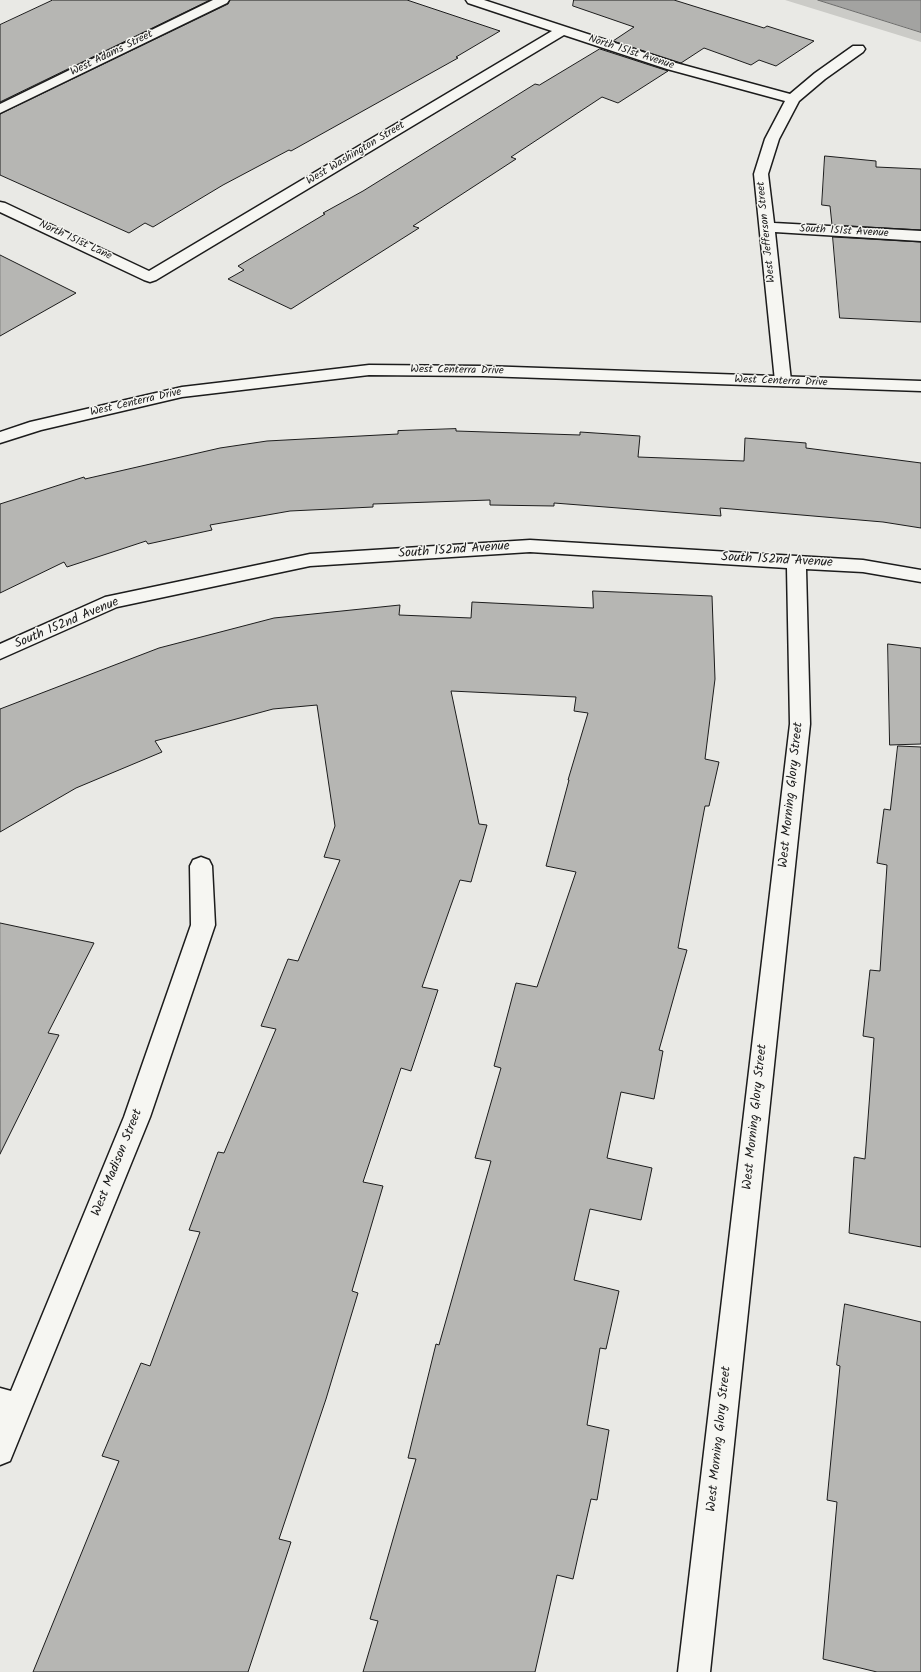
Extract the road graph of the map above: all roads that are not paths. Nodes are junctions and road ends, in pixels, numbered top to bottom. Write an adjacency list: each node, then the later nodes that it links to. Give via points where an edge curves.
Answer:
1 (223, 0): 6 (street, West Adams Street)
2 (472, 0): 3 (street, North 151st Avenue)
3 (562, 31): 5 (street, North 151st Avenue, via 736,85); 10 (street, West Washington Street)
4 (858, 49): 5 (street, West Jefferson Street)
5 (793, 99): 8 (street, West Jefferson Street, via 772,139 761,174)
6 (0, 109)
7 (0, 206): 10 (street, North 151st Lane)
8 (767, 227): 9 (street, South 151st Avenue); 11 (street, West Jefferson Street)
9 (921, 236)
10 (150, 277)
11 (783, 381): 12 (street, West Centerra Drive); 13 (street, West Centerra Drive, via 483,371 369,370 182,392 36,426)
12 (921, 386)
13 (0, 438)
14 (796, 562): 15 (street, South 152nd Avenue, via 863,566); 16 (street, South 152nd Avenue, via 530,546 310,560 112,602); 20 (street, West Morning Glory Street, via 800,724)
15 (921, 576)
16 (0, 652)
17 (201, 866): 18 (street, West Madison Street, via 203,925 137,1117)
18 (9, 1404): 19 (street, West Madison Street)
19 (0, 1451)
20 (694, 1672)

